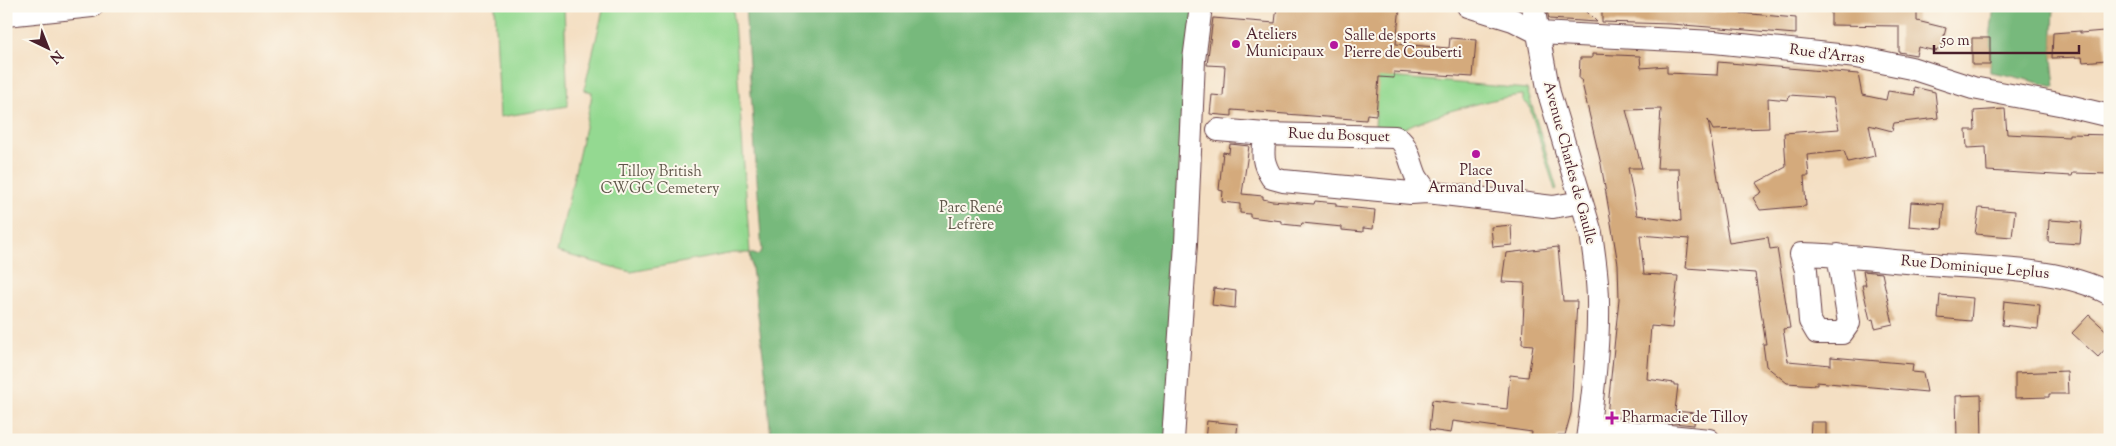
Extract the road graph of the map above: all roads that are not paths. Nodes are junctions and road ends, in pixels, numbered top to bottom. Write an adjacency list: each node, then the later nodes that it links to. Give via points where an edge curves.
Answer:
1 (92, 6): 5 (street)
2 (1201, 6): 15 (street, via 1194,60)
3 (1468, 6): 6 (street, via 1513,20)
4 (1533, 6): 6 (street, Avenue Charles de Gaulle)
5 (6, 15)
6 (1538, 33): 7 (street, Rue d'Arras, via 1714,42 1857,57 1911,68 1973,88); 11 (street, Avenue Charles de Gaulle, via 1547,84)
7 (2110, 116)
8 (1218, 130): 9 (street, Rue du Bosquet)
9 (1265, 134): 10 (street, Rue du Bosquet, via 1399,138); 10 (street, via 1262,156 1272,178 1410,193)
10 (1427, 192): 11 (street, via 1553,207)
11 (1581, 202): 14 (street, Avenue Charles de Gaulle, via 1591,233 1598,301 1597,352)
12 (1838, 255): 13 (street, Rue Dominique Leplus, via 2058,275 2093,285)
13 (2110, 294)
14 (1588, 432): 16 (street, via 1610,430)
15 (1173, 440)
16 (1709, 440)

